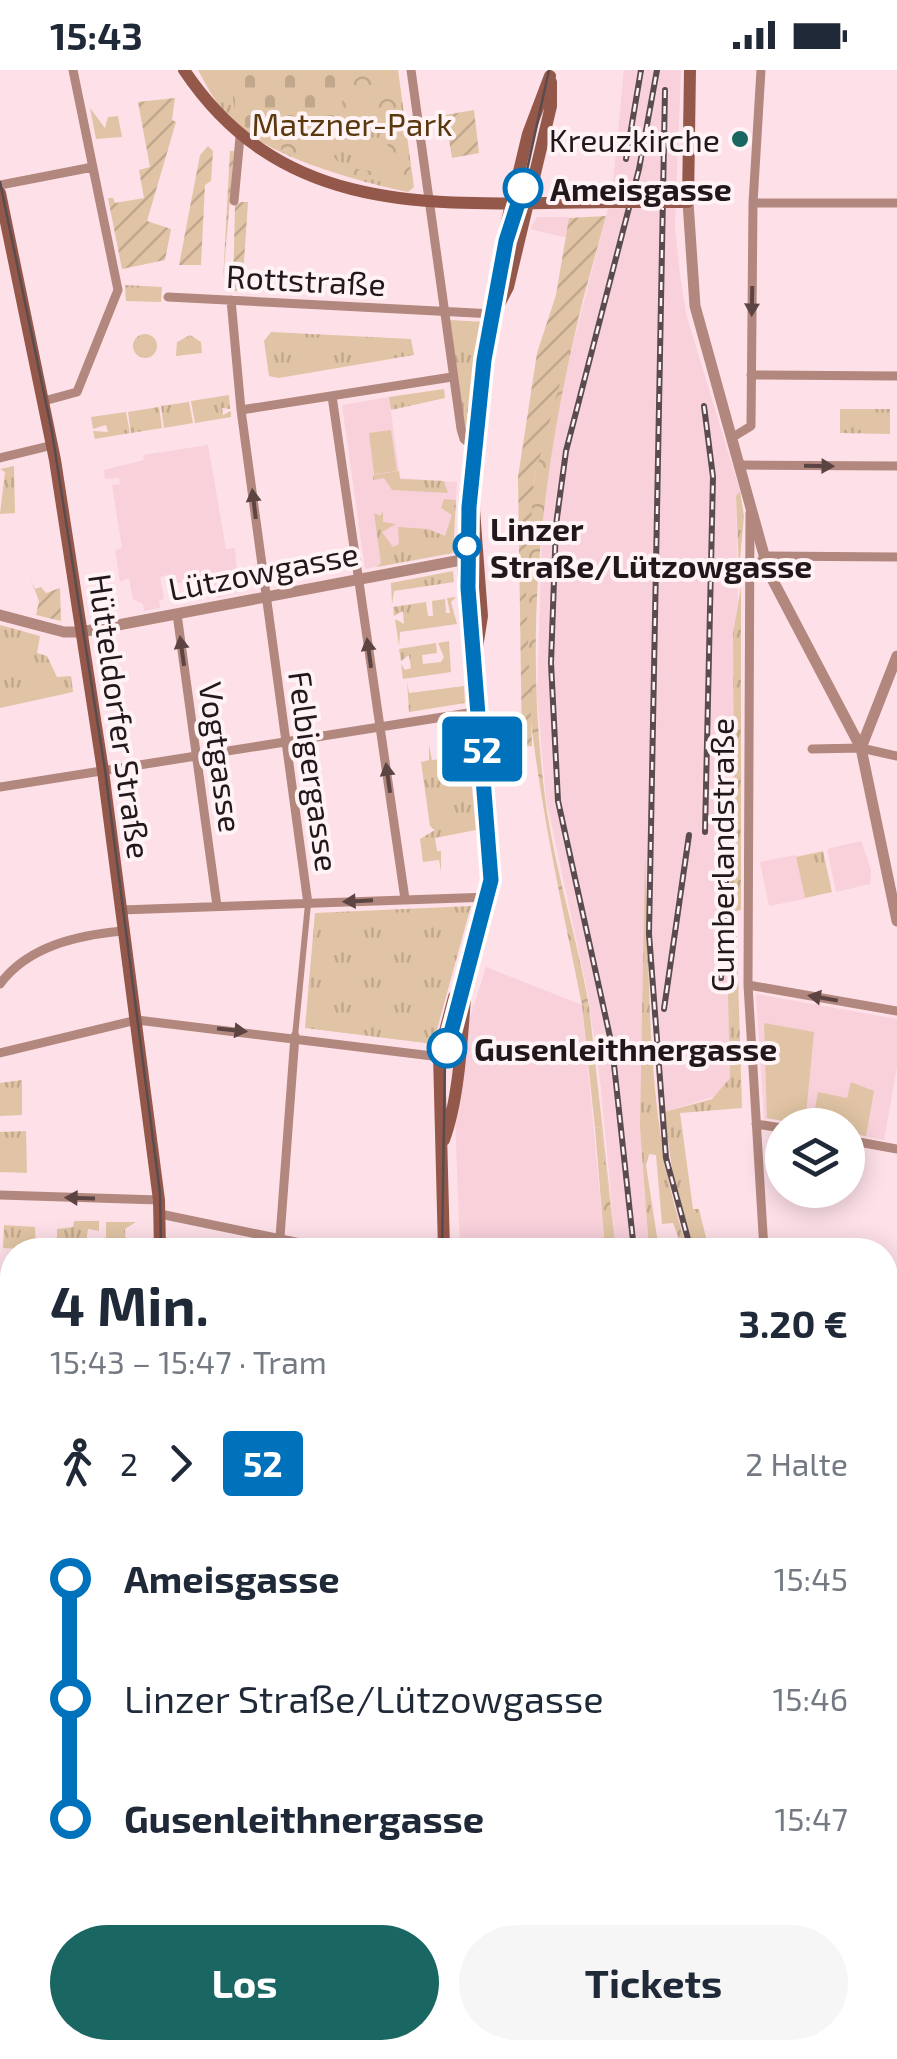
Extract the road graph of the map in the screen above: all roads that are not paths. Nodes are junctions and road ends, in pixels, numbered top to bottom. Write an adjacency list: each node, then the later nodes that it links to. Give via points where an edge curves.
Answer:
1 (73, 70): 8 (street)
2 (184, 70): 7 (main road)
3 (411, 70): 14 (street)
4 (690, 70): 13 (main road)
5 (761, 70): 15 (street)
6 (550, 73): 12 (main road, via 551,106)
7 (240, 137): 11 (street); 14 (main road, via 325,182 367,196)
8 (93, 167): 9 (street); 25 (street, via 118,290 77,392)
9 (0, 185)
10 (0, 193): 25 (main road, Hütteldorfer Straße)
11 (234, 201)
12 (520, 202): 13 (main road, bridge); 14 (main road); 20 (main road, via 508,286)
13 (682, 202): 27 (street, Cumberlandstraße, via 695,306)
14 (431, 203): 19 (street)
15 (753, 203): 16 (street); 21 (street, one-way to 21)
16 (897, 203)
17 (168, 296): 18 (street, Rottstraße)
18 (231, 300): 19 (street, Rottstraße); 26 (street, Felbigergasse)
19 (442, 311): 20 (street, Rottstraße); 23 (street)
20 (494, 314): 29 (main road)
21 (751, 375): 22 (street); 27 (street, via 752,426)
22 (897, 376)
23 (452, 377): 24 (street); 29 (street, via 462,436)
24 (332, 396): 26 (street); 38 (street)
25 (44, 401): 28 (main road, Hütteldorfer Straße)
26 (241, 410): 39 (street, Felbigergasse, one-way to 26)
27 (733, 437): 31 (street, Cumberlandstraße)
28 (53, 445): 30 (street); 42 (main road, Hütteldorfer Straße)
29 (475, 448): 36 (main road)
30 (0, 458)
31 (742, 465): 32 (street, one-way to 32); 33 (street, Cumberlandstraße)
32 (897, 466)
33 (750, 498): 34 (street, Cumberlandstraße); 37 (street, Cumberlandstraße)
34 (764, 556): 35 (street); 37 (street); 47 (street, Cumberlandstraße)
35 (897, 557)
36 (470, 558): 38 (street, Lützowgasse); 44 (main road, via 482,616 476,656)
37 (747, 578): 62 (street, Cumberlandstraße)
38 (359, 580): 39 (street, Lützowgasse); 45 (street, one-way to 38)
39 (266, 598): 40 (street, Lützowgasse); 46 (street, Felbigergasse)
40 (177, 614): 42 (street, Lützowgasse); 49 (street, Vogtgasse, one-way to 40)
41 (0, 615): 42 (street, Lützowgasse)
42 (81, 632): 51 (main road, Hütteldorfer Straße)
43 (897, 656): 47 (street)
44 (480, 710): 45 (street); 53 (main road, via 493,856)
45 (380, 726): 46 (street); 54 (street, one-way to 45)
46 (285, 742): 49 (street); 55 (street, Felbigergasse)
47 (861, 748): 48 (street); 50 (street); 58 (street, Cumberlandstraße)
48 (812, 749)
49 (197, 756): 51 (street); 56 (street, Vogtgasse)
50 (897, 756)
51 (103, 771): 52 (street); 57 (main road, Hütteldorfer Straße)
52 (0, 787)
53 (490, 897): 54 (street); 60 (main road)
54 (405, 899): 55 (street, one-way to 55)
55 (308, 904): 56 (street); 65 (street, Felbigergasse)
56 (217, 906): 57 (street)
57 (121, 910): 59 (main road, Hütteldorfer Straße)
58 (897, 921)
59 (123, 931): 61 (street, via 42,950); 64 (main road, Hütteldorfer Straße)
60 (466, 983): 67 (main road, via 454,997); 68 (main road)
61 (0, 984)
62 (748, 985): 63 (street, one-way to 62); 69 (street, Cumberlandstraße)
63 (897, 1011)
64 (135, 1020): 65 (street, one-way to 65); 66 (street); 75 (main road, Hütteldorfer Straße)
65 (295, 1036): 67 (street); 78 (street, Felbigergasse)
66 (0, 1053)
67 (440, 1054): 68 (street); 71 (main road)
68 (456, 1059): 71 (main road)
69 (756, 1124): 70 (street); 80 (street, Cumberlandstraße)
70 (765, 1125)
71 (444, 1140): 79 (main road)
72 (865, 1143): 73 (street)
73 (897, 1149)
74 (0, 1196): 75 (street, one-way to 74)
75 (160, 1207): 76 (main road, Hütteldorfer Straße); 77 (street)
76 (160, 1238)
77 (257, 1238)
78 (280, 1238)
79 (444, 1238)
80 (763, 1238)

